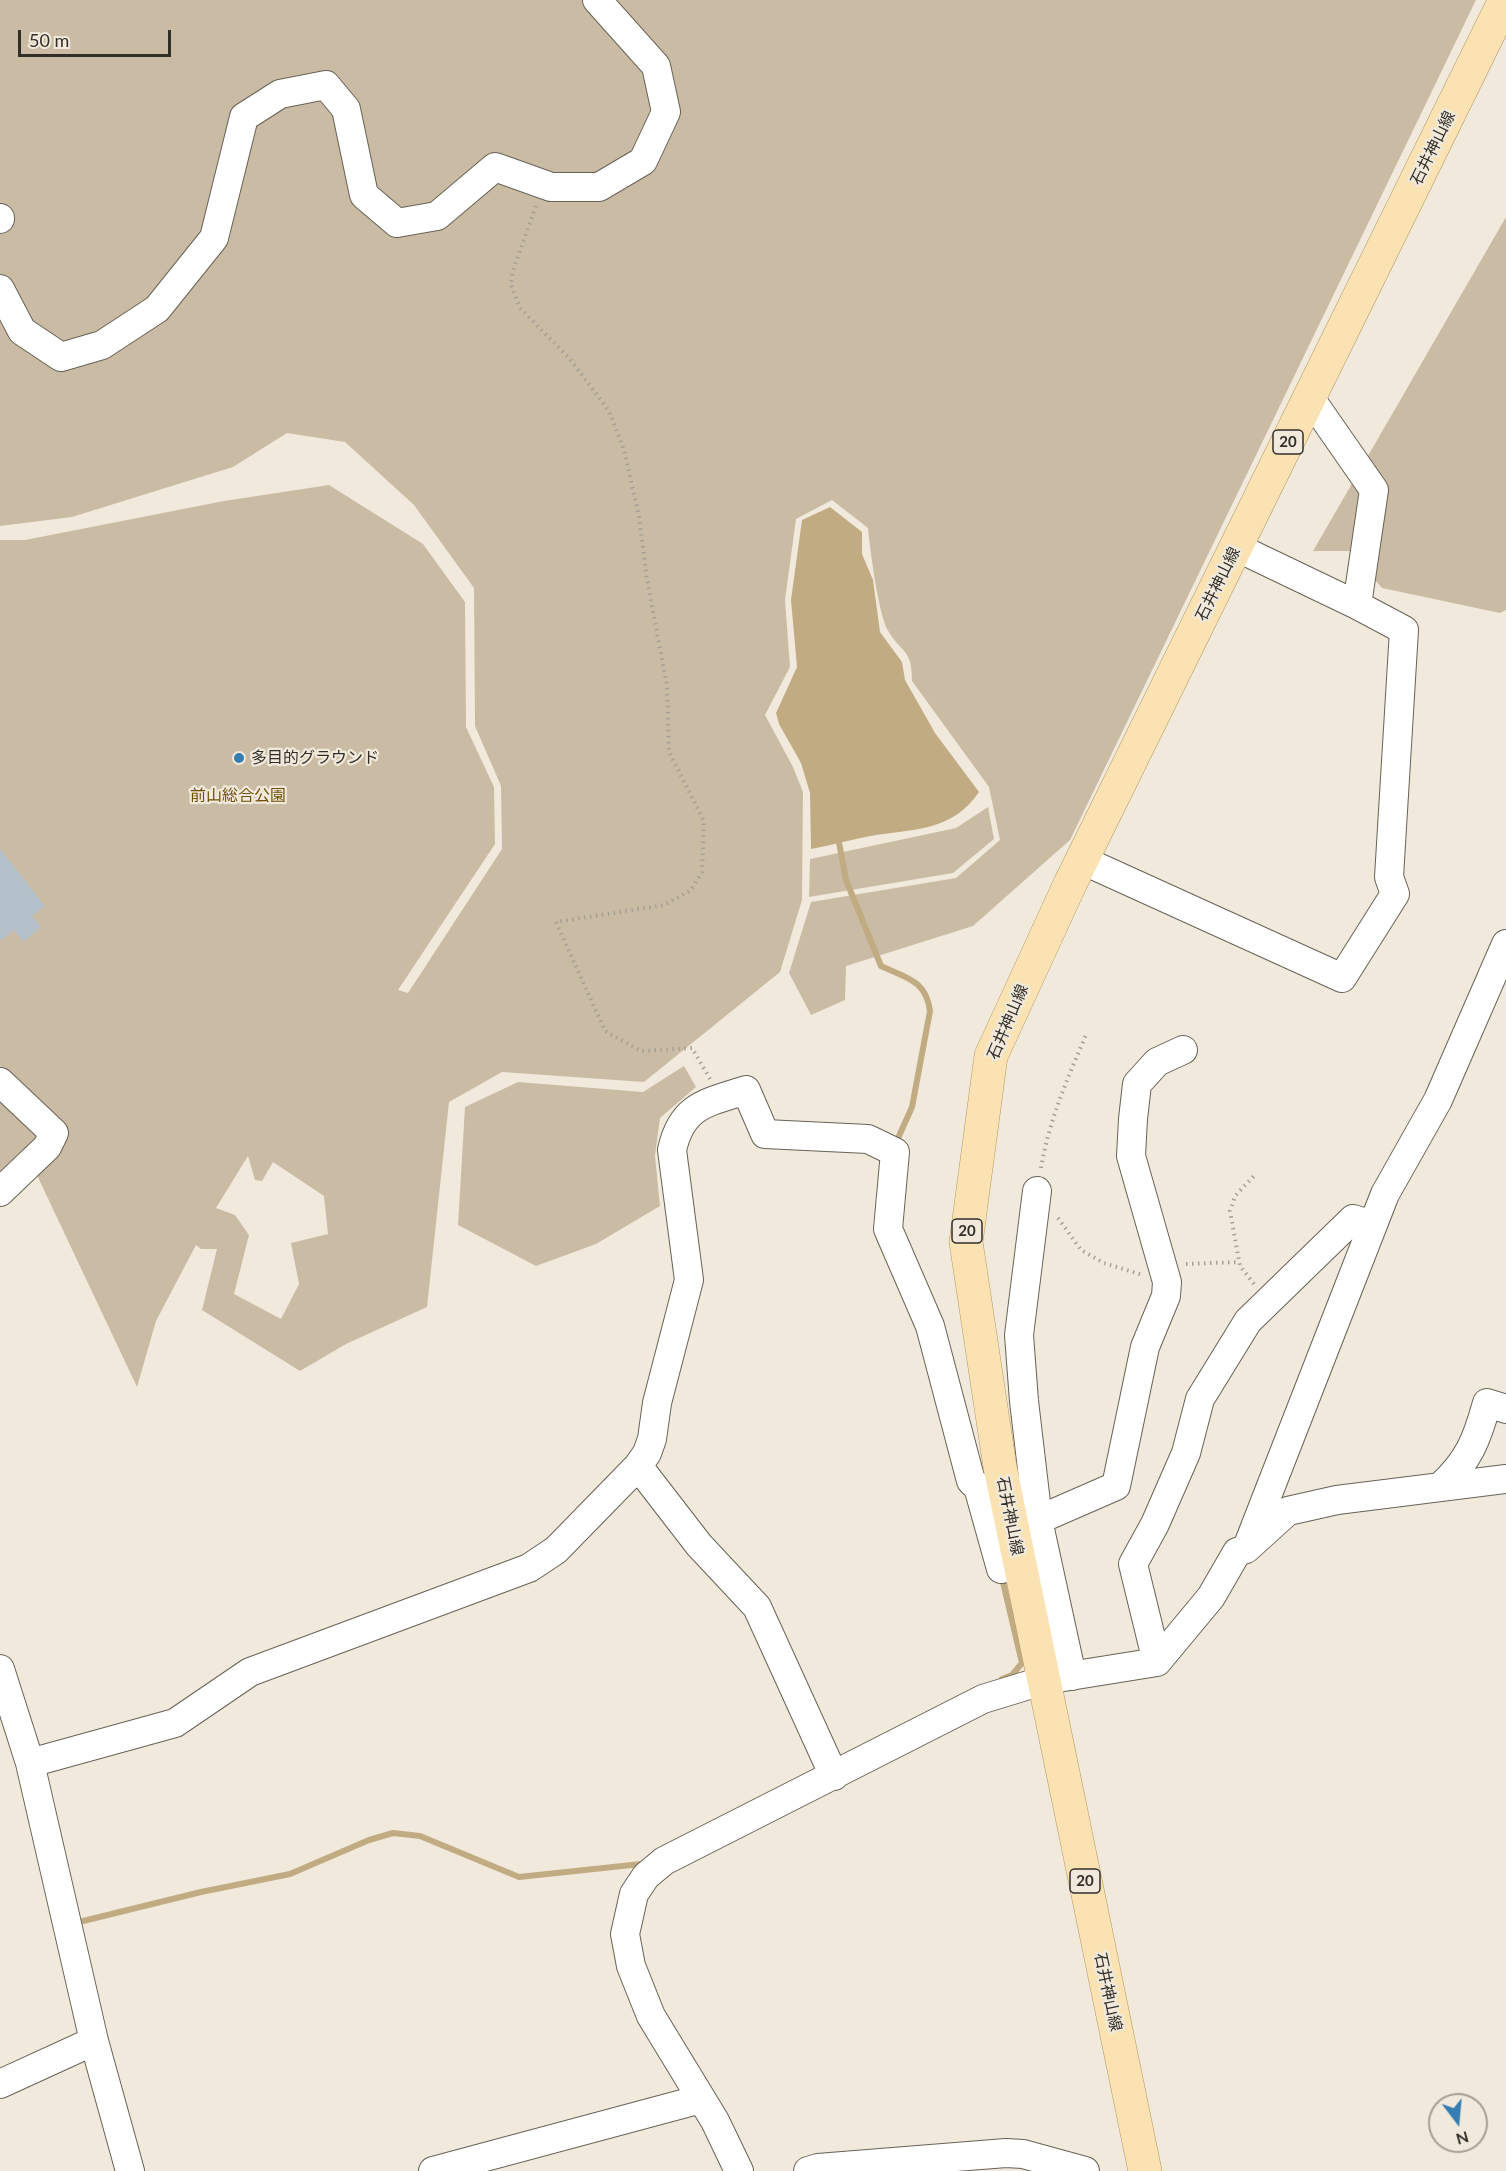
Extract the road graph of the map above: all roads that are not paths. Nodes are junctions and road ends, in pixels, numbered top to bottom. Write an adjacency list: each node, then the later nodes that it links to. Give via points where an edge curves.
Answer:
1 (597, 0): 3 (street, via 656,66 666,112 643,161 599,187 551,187 495,167 437,216 397,223 364,195 346,109 326,85 280,94 244,117 214,238 157,309 102,345 61,357 22,331)
2 (1506, 0): 4 (main road, 石井神山線 / 20)
3 (0, 289)
4 (1310, 398): 5 (main road, 石井神山線 / 20); 6 (street, via 1374,490)
5 (1236, 547): 6 (street); 7 (main road, 石井神山線 / 20)
6 (1357, 605): 7 (street, via 1404,630 1389,877 1395,894 1342,978)
7 (1082, 860): 20 (main road, 石井神山線 / 20, via 991,1056 966,1242 1000,1467)
8 (1506, 944): 13 (street, via 1438,1100 1385,1194)
9 (1183, 1050): 18 (street, via 1158,1062 1137,1084 1131,1156 1172,1273 1144,1347 1116,1486)
10 (0, 1082): 12 (street, via 54,1132 47,1147)
11 (1037, 1191): 18 (street, via 1019,1335)
12 (0, 1192)
13 (1373, 1225): 19 (street); 21 (street, via 1353,1219 1248,1320 1200,1399 1186,1453 1133,1564)
14 (1506, 1409): 17 (street, via 1487,1403 1460,1470)
15 (638, 1466): 20 (street, via 652,1439 657,1403 689,1280 672,1149 677,1128 686,1114 746,1090 765,1134 868,1139 895,1152 888,1229 930,1326 970,1481 978,1487 1001,1569); 24 (street, via 555,1550 529,1568 250,1672 175,1723); 25 (street, via 699,1545 757,1607)
16 (1506, 1479): 17 (street)
17 (1440, 1487): 19 (street, via 1337,1500 1288,1511)
18 (1038, 1520): 23 (street)
19 (1246, 1549): 21 (street, via 1237,1552 1210,1597)
20 (1020, 1565): 23 (main road, 石井神山線 / 20)
21 (1156, 1662): 23 (street)
22 (0, 1669): 24 (street)
23 (1058, 1678): 25 (street, via 983,1699); 36 (main road, 石井神山線 / 20)
24 (30, 1763): 26 (street)
25 (831, 1770): 27 (street, via 664,1861 646,1876 634,1894 625,1934 631,1966 651,2016)
26 (94, 2041): 28 (street); 32 (street)
27 (670, 2048): 29 (street); 30 (street, via 669,2090)
28 (0, 2084)
29 (701, 2099): 30 (street); 33 (street)
30 (658, 2110): 31 (street)
31 (445, 2169)
32 (130, 2171)
33 (739, 2171)
34 (808, 2171): 35 (street, via 1006,2153)
35 (1085, 2171)
36 (1145, 2171)

